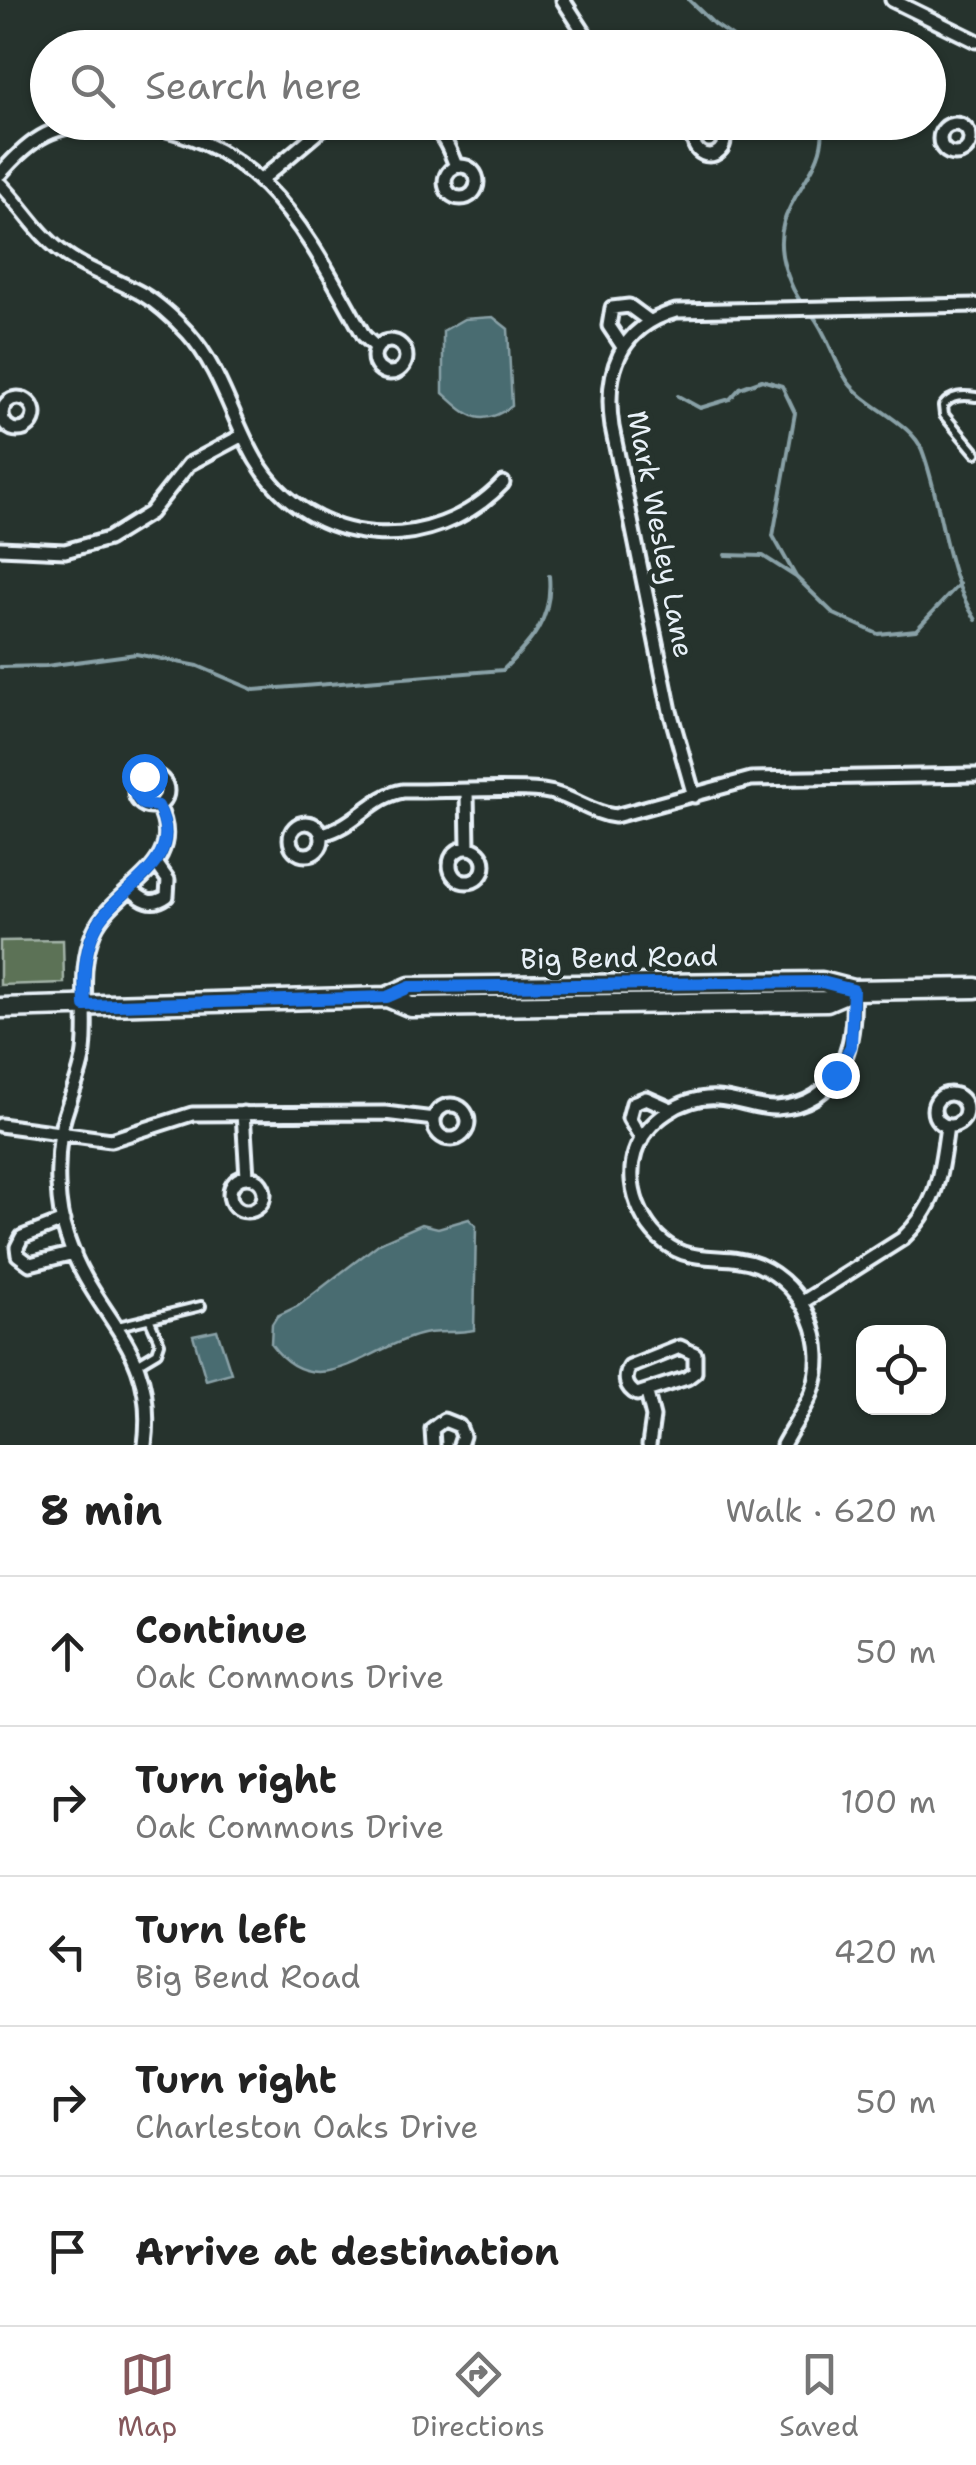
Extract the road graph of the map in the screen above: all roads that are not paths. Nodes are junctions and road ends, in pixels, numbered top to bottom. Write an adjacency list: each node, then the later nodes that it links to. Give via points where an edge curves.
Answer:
1 (563, 0): 3 (street)
2 (892, 0): 4 (street)
3 (582, 30)
4 (976, 41)
5 (34, 140): 10 (street)
6 (199, 140): 11 (street)
7 (308, 140): 11 (street)
8 (444, 140): 9 (street)
9 (456, 166)
10 (0, 174)
11 (260, 181): 16 (street, via 312,242)
12 (0, 184): 18 (street, via 60,250 142,294 191,336)
13 (976, 304): 14 (street, via 688,310)
14 (648, 320): 15 (street); 15 (street, via 629,306 612,308 609,326)
15 (623, 346): 24 (street, Mark Wesley Lane, via 612,381 612,427)
16 (377, 348)
17 (976, 397): 19 (lane, via 962,395 943,406)
18 (243, 435): 20 (street, via 290,501 334,526 367,535 432,529 461,517); 21 (street, via 190,464 150,513 108,540 65,552)
19 (976, 453)
20 (503, 483)
21 (0, 548)
22 (976, 775): 24 (street, via 751,779)
23 (466, 792): 24 (street, via 542,791 616,816); 26 (street, via 391,793 349,825); 27 (street)
24 (694, 796)
25 (158, 806): 28 (street, via 166,836)
26 (322, 834)
27 (468, 848)
28 (156, 863): 29 (street); 29 (street, via 168,880 166,896 147,902)
29 (131, 890): 32 (street, via 94,930 83,965)
30 (976, 988): 31 (main road, Big Bend Road)
31 (853, 990): 32 (main road, Big Bend Road, via 822,982 410,987 387,997); 34 (street, via 851,1046 836,1075 812,1096 778,1108 718,1098)
32 (85, 1006): 33 (main road, Big Bend Road); 39 (street, via 84,1052)
33 (0, 1008)
34 (671, 1110): 40 (street); 40 (street, via 646,1098 632,1103 629,1118)
35 (243, 1113): 36 (street); 39 (street, via 174,1118 111,1140); 41 (street)
36 (434, 1119)
37 (0, 1126): 39 (street)
38 (947, 1126): 44 (street, via 941,1177 914,1228)
39 (60, 1136): 42 (street)
40 (642, 1140): 44 (street, via 632,1162 632,1188 651,1229 683,1253 756,1265)
41 (246, 1177)
42 (63, 1221): 43 (street); 43 (street, via 22,1237 18,1255 30,1264)
43 (74, 1253): 47 (street)
44 (802, 1303): 54 (street, via 818,1340 818,1358 812,1391)
45 (201, 1306): 46 (lane)
46 (149, 1318): 47 (lane); 48 (lane, via 158,1352)
47 (118, 1326): 48 (street)
48 (137, 1364): 50 (street, via 148,1404)
49 (647, 1393): 49 (street, via 695,1372 695,1354 672,1348 630,1367 628,1387); 53 (street, via 653,1418)
50 (145, 1445)
51 (434, 1445): 52 (street, via 432,1429 444,1420 459,1426)
52 (460, 1445)
53 (649, 1445)
54 (783, 1445)

